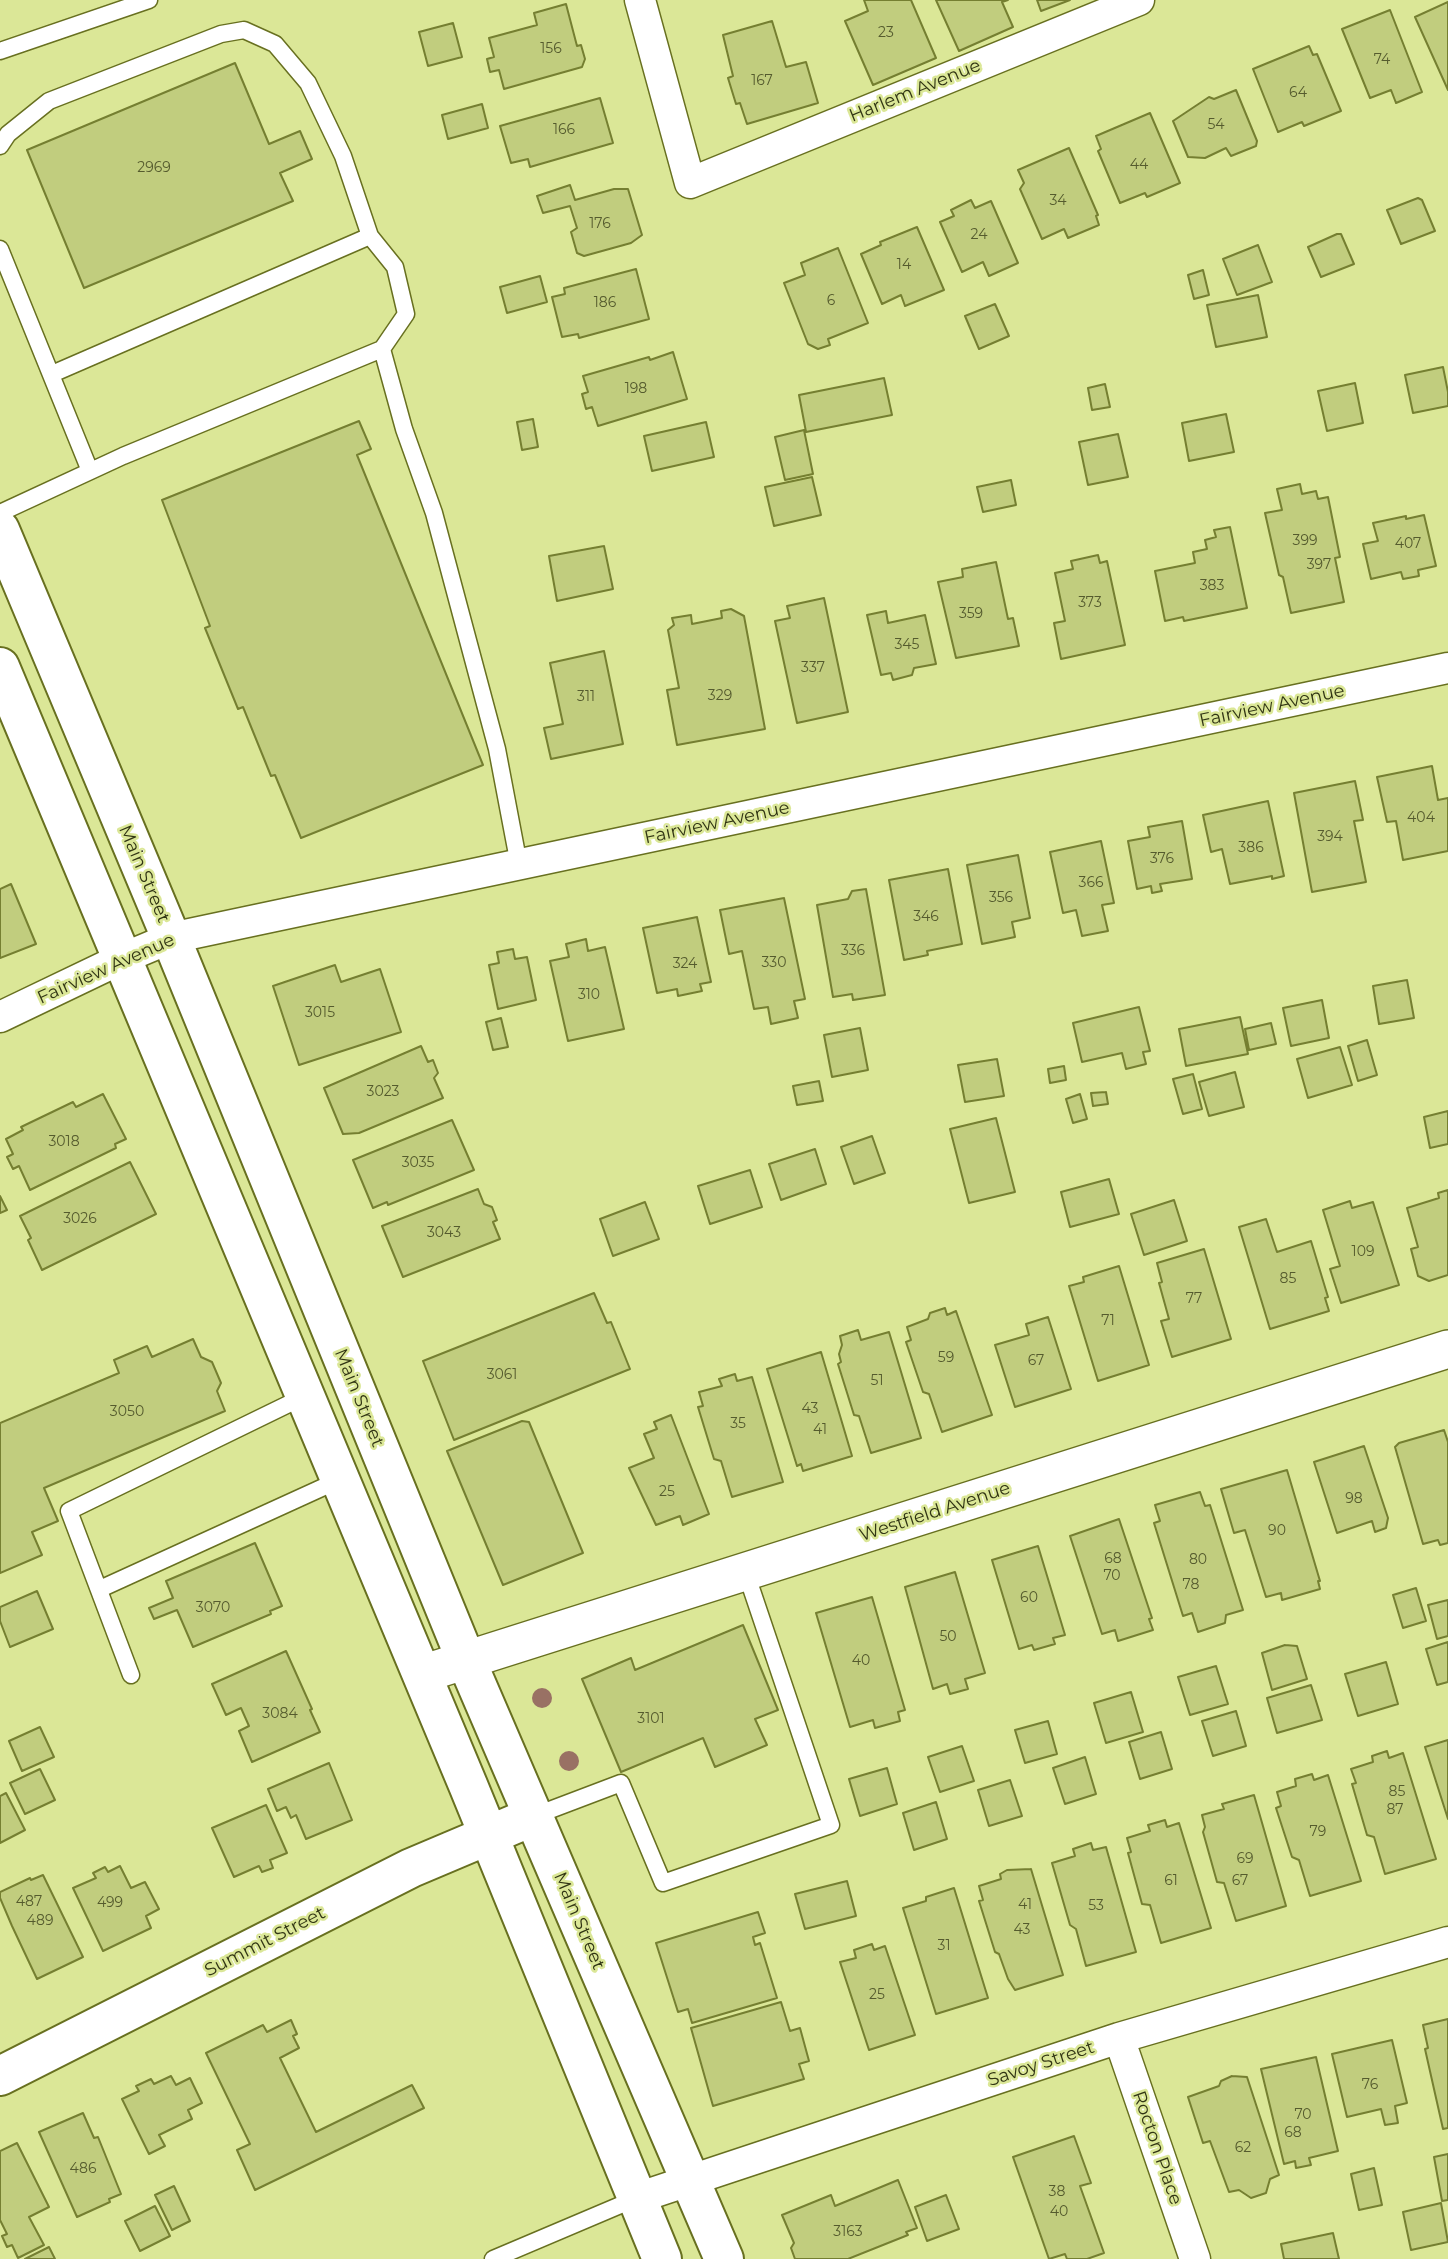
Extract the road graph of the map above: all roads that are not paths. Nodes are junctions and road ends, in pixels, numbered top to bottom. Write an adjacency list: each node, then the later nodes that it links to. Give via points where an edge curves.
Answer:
1 (149, 0): 4 (lane)
2 (640, 0): 3 (street, Harlem Avenue, via 690,183)
3 (1139, 0)
4 (0, 51)
5 (4, 140): 6 (lane, via 49,101 221,34 244,30 275,44 307,83 343,156)
6 (370, 236): 8 (lane, via 395,267 406,314); 9 (lane)
7 (0, 249): 9 (lane)
8 (382, 349): 10 (lane); 14 (lane, via 434,513 497,749)
9 (52, 374): 10 (lane)
10 (90, 471): 11 (lane)
11 (0, 528): 15 (main road, Main Street)
12 (0, 667): 16 (main road)
13 (1448, 668): 14 (street, Fairview Avenue)
14 (519, 865): 15 (street, Fairview Avenue)
15 (171, 938): 16 (street, Fairview Avenue); 23 (main road, Main Street)
16 (121, 959): 17 (street, Fairview Avenue); 19 (main road)
17 (0, 1017)
18 (1448, 1349): 21 (street, Westfield Avenue)
19 (305, 1396): 20 (main road); 22 (lane, via 69,1511)
20 (339, 1480): 22 (lane); 24 (main road)
21 (746, 1573): 23 (street, Westfield Avenue); 26 (lane, via 831,1825 663,1883 621,1783)
22 (100, 1589): 25 (lane)
23 (466, 1660): 24 (street, Westfield Avenue); 26 (main road, Main Street)
24 (422, 1674): 27 (main road)
25 (131, 1675)
26 (534, 1816): 27 (main road, Summit Street); 31 (main road, Main Street)
27 (489, 1836): 30 (main road, Summit Street, via 411,1868); 32 (main road)
28 (1448, 1942): 29 (street, Savoy Street)
29 (1119, 2038): 31 (street, Savoy Street); 36 (street, Rocton Place)
30 (0, 2076)
31 (691, 2181): 32 (street, Savoy Street); 35 (main road, Main Street)
32 (637, 2198): 33 (lane); 34 (main road)
33 (493, 2259)
34 (662, 2259)
35 (724, 2259)
36 (1195, 2259)

